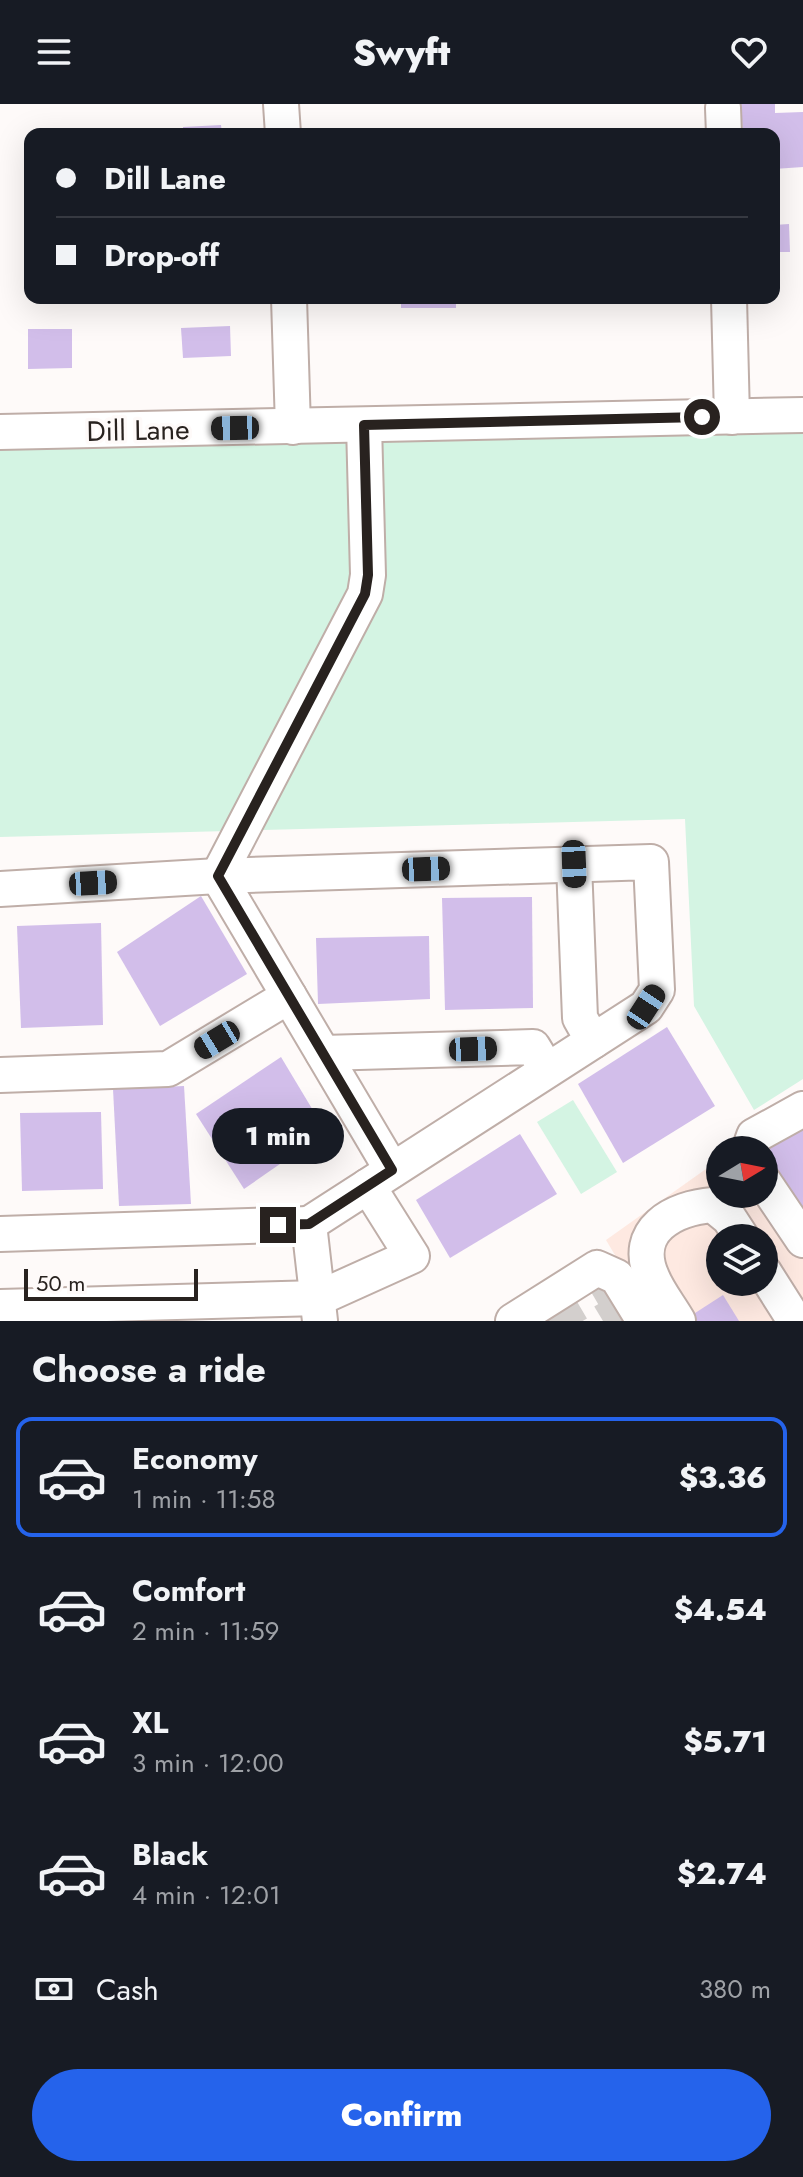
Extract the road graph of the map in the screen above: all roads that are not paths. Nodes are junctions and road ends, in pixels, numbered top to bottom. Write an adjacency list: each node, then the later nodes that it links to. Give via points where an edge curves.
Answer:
1 (281, 104): 2 (street)
2 (283, 128)
3 (289, 304): 8 (street)
4 (729, 304): 6 (street)
5 (803, 415): 6 (street, Dill Lane)
6 (732, 417): 7 (street, Dill Lane)
7 (364, 425): 8 (street, Dill Lane); 11 (street, via 365,594)
8 (293, 427): 9 (street, Dill Lane)
9 (0, 432)
10 (574, 864): 11 (street); 14 (street, via 580,1018); 14 (street, via 651,862 657,990 646,1007)
11 (218, 876): 12 (street); 13 (street)
12 (0, 889)
13 (289, 996): 15 (street); 17 (street, via 168,1069)
14 (593, 1041): 16 (street)
15 (323, 1053): 16 (street, via 533,1047); 20 (street)
16 (547, 1070): 20 (street)
17 (0, 1075)
18 (803, 1109): 19 (street)
19 (754, 1136)
20 (380, 1178): 22 (street); 30 (street, via 412,1256)
21 (778, 1203): 26 (street)
22 (309, 1224): 25 (street); 30 (street)
23 (713, 1224): 34 (street, via 689,1221 669,1233 659,1253 665,1277)
24 (733, 1224): 33 (street, via 713,1205 686,1207 662,1221 647,1244 650,1275)
25 (0, 1234)
26 (803, 1240)
27 (778, 1294): 36 (street)
28 (762, 1296): 35 (street)
29 (0, 1307): 30 (street)
30 (320, 1310)
31 (513, 1321): 32 (street, via 597,1268 617,1277)
32 (644, 1321)
33 (678, 1321)
34 (691, 1321)
35 (777, 1321)
36 (795, 1321)

